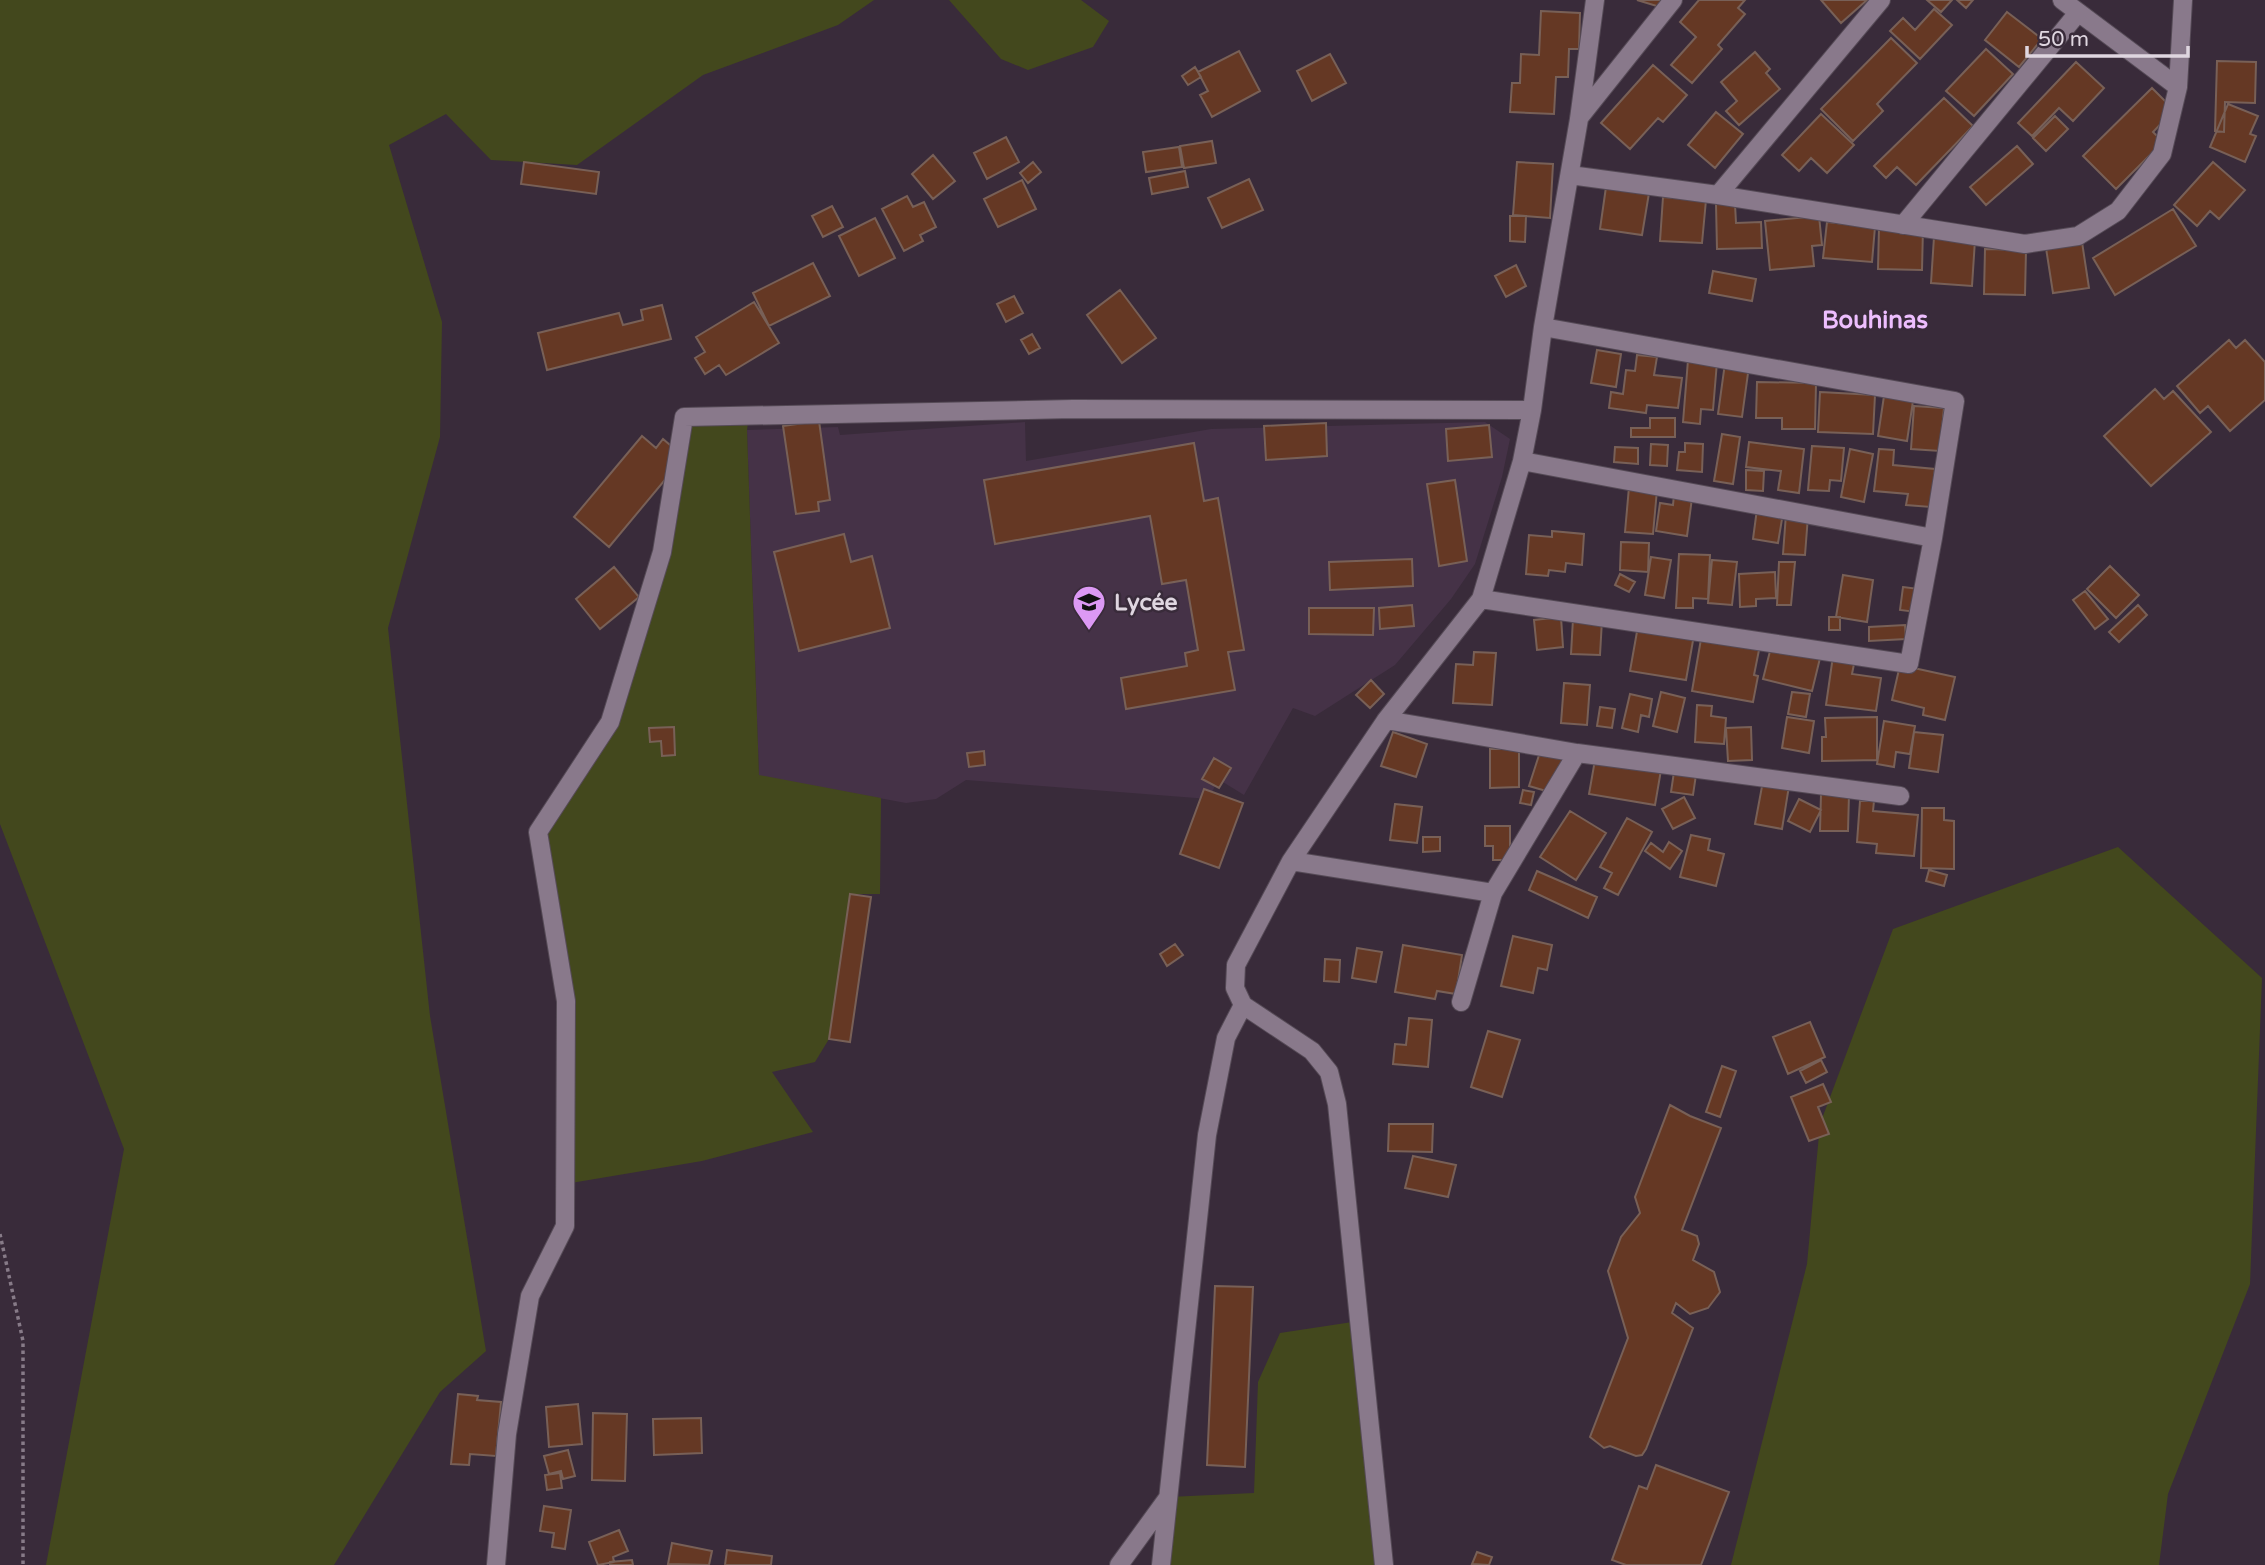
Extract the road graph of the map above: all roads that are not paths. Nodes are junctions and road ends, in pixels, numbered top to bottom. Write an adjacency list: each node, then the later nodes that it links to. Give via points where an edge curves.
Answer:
1 (1595, 0): 8 (street)
2 (1673, 0): 8 (street)
3 (1881, 0): 10 (street)
4 (2062, 0): 6 (street)
5 (2183, 0): 7 (street)
6 (2077, 14): 7 (street); 11 (street)
7 (2178, 87): 11 (street, via 2162,154 2118,211 2078,236 2025,244)
8 (1579, 118): 9 (street)
9 (1570, 175): 10 (street); 12 (street)
10 (1718, 195): 11 (street)
11 (1903, 225)
12 (1544, 327): 13 (street); 15 (street, via 1955,401)
13 (1532, 410): 14 (street); 25 (street, via 1073,409 684,417 662,552 610,722 538,832 566,1001 565,1226 530,1296 507,1434)
14 (1522, 461): 15 (street); 16 (street)
15 (1933, 538): 16 (street, via 1909,664)
16 (1481, 600): 17 (street)
17 (1386, 719): 18 (street); 20 (street)
18 (1577, 753): 19 (street); 21 (street)
19 (1900, 796)
20 (1291, 861): 21 (street); 23 (street, via 1236,965 1235,988)
21 (1493, 893): 22 (street)
22 (1461, 1002)
23 (1242, 1005): 24 (street, via 1226,1038 1207,1135); 28 (street, via 1312,1051 1329,1072 1337,1104)
24 (1168, 1497): 26 (street); 27 (street)
25 (496, 1565)
26 (1119, 1565)
27 (1161, 1565)
28 (1384, 1565)

